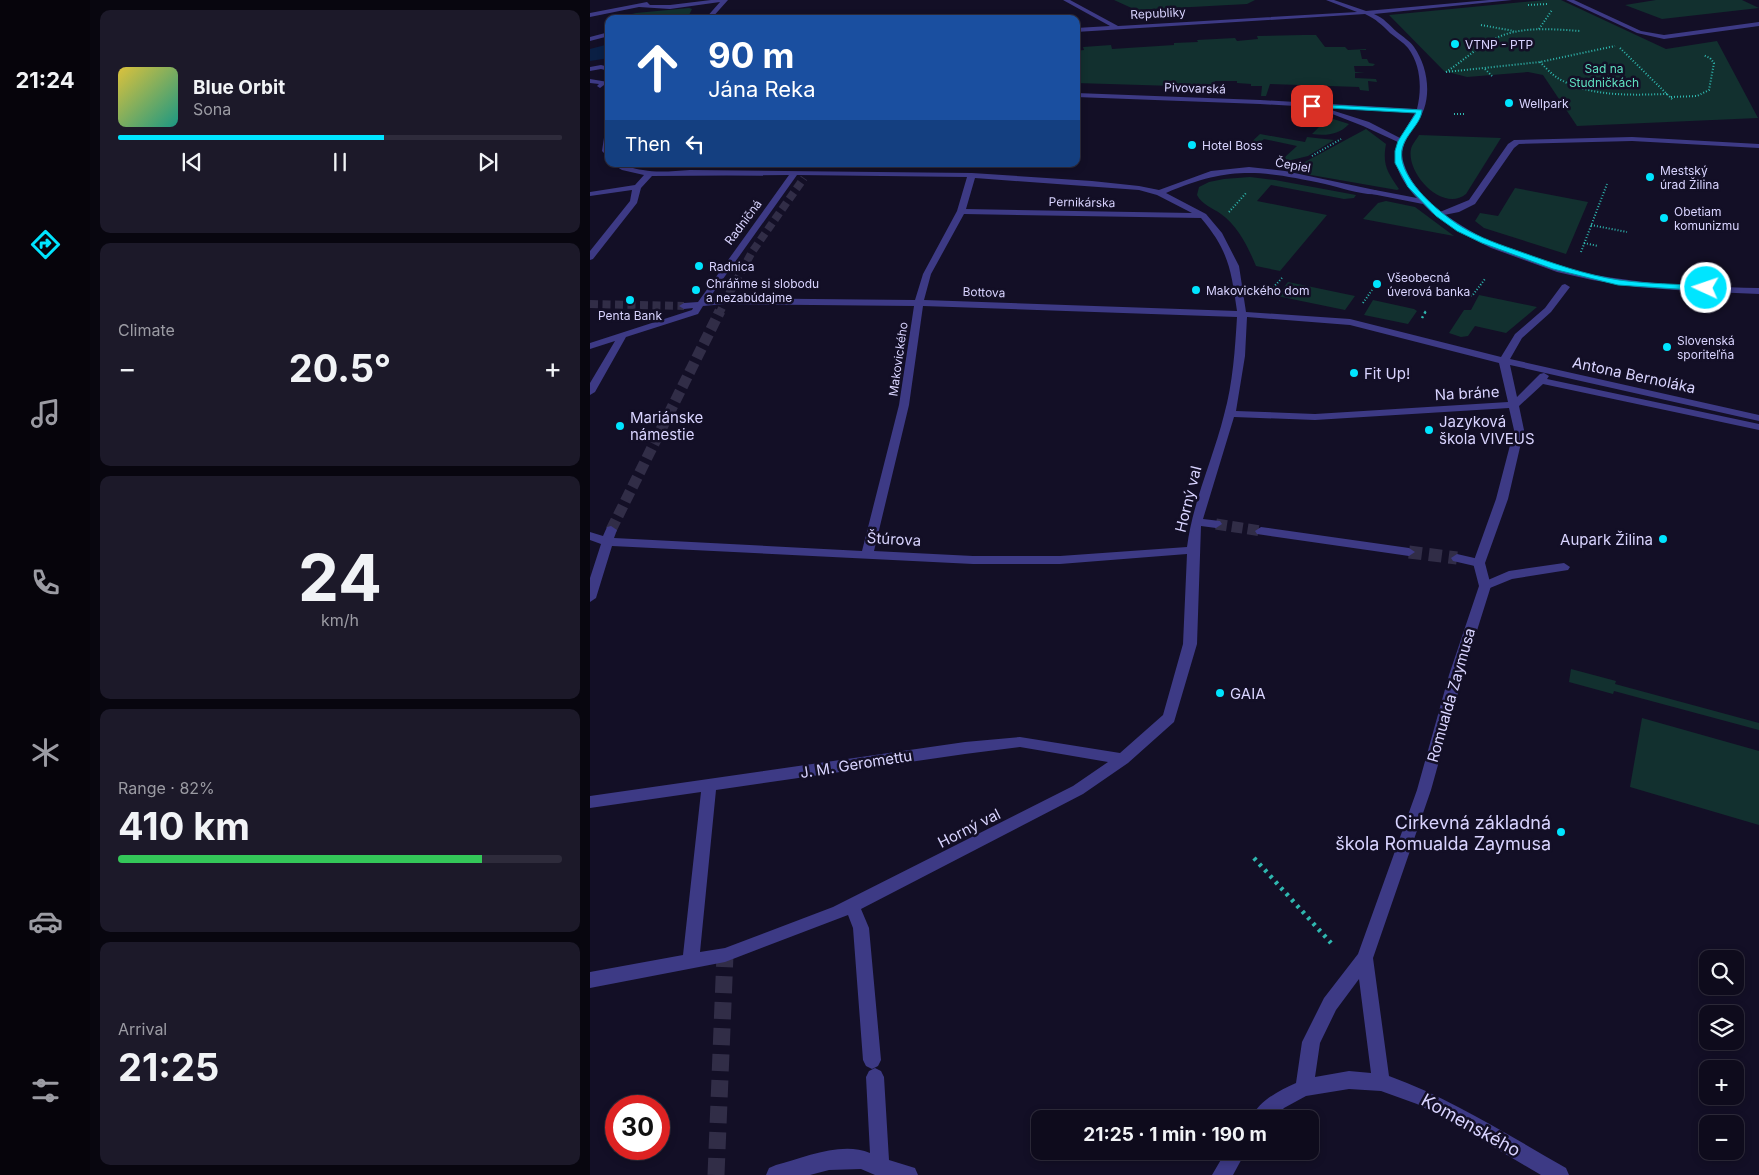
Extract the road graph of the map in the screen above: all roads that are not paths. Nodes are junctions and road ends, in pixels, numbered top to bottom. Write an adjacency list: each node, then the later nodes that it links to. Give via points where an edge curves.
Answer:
1 (659, 0): 7 (street)
2 (725, 0): 7 (street, via 670,7); 13 (street)
3 (1066, 0): 15 (street)
4 (1329, 0): 10 (street)
5 (1509, 0): 10 (street, Republiky)
6 (1569, 0): 14 (street, via 1651,36)
7 (640, 6): 9 (street)
8 (590, 8): 9 (street)
9 (618, 10): 11 (street); 12 (street)
10 (1365, 13): 15 (street, Republiky); 27 (street, via 1379,19 1412,49 1424,86 1424,104)
11 (590, 15)
12 (617, 15)
13 (712, 15)
14 (1759, 24)
15 (1116, 27): 16 (street, Republiky)
16 (1080, 30)
17 (590, 31): 18 (street)
18 (605, 33)
19 (605, 35): 20 (street)
20 (590, 39)
21 (605, 68): 22 (street)
22 (590, 69)
23 (590, 81): 24 (street)
24 (605, 83)
25 (1080, 95): 26 (street, Pivovarská)
26 (1312, 106): 27 (street, Pivovarská); 28 (street, Pivovarská, via 1366,124)
27 (1420, 111): 28 (street)
28 (1401, 141): 37 (street, via 1399,163 1411,186)
29 (1759, 146): 39 (street, via 1625,138 1517,142 1472,202)
30 (622, 167): 32 (street, Horný val)
31 (795, 173): 32 (street, Horný val); 33 (street, Horný val); 45 (street, Radničná)
32 (649, 175): 34 (street)
33 (972, 175): 35 (street, Horný val, via 1092,183); 38 (street, Makovického)
34 (637, 186): 36 (street); 41 (street, via 634,201)
35 (1160, 193): 37 (street, Čepiel, via 1201,176 1253,170); 40 (street, Horný val)
36 (590, 194)
37 (1425, 202): 39 (street)
38 (961, 211): 40 (street, Pernikárska); 44 (street, Makovického, via 927,274)
39 (1439, 214): 43 (street, via 1484,242 1576,273 1618,282)
40 (1203, 216): 47 (street, Horný val, via 1218,233 1236,266)
41 (590, 257)
42 (1565, 287): 51 (street, via 1548,310 1518,336)
43 (1757, 291)
44 (919, 303): 45 (street, Bottova, via 725,301); 47 (street, Bottova); 65 (street, Makovického, via 904,405)
45 (700, 304): 46 (street, Bottova); 48 (street, Radničná, via 694,312)
46 (684, 306)
47 (1242, 314): 51 (street, Na bráne, via 1350,322); 55 (street, Horný val, via 1240,356)
48 (622, 335): 49 (street); 50 (street); 53 (street)
49 (590, 336)
50 (590, 346)
51 (1504, 361): 52 (street, Antona Bernoláka); 54 (street, Na bráne)
52 (1543, 377): 54 (street); 56 (street, Antona Bernoláka); 57 (street, Antona Bernoláka)
53 (590, 392)
54 (1514, 405): 55 (street, Na bráne, via 1315,417); 69 (street, via 1519,430 1502,499)
55 (1230, 414): 58 (street, Horný val)
56 (1759, 418)
57 (1759, 427)
58 (1196, 522): 59 (street); 63 (street, Horný val)
59 (1216, 524)
60 (1260, 531): 64 (street)
61 (592, 536): 62 (street, Štúrova)
62 (610, 536): 65 (street, Štúrova); 66 (street)
63 (1193, 550): 65 (street, Štúrova, via 1060,560 973,560); 73 (street, Horný val, via 1190,644 1169,718)
64 (1409, 552)
65 (867, 554)
66 (604, 556): 67 (street); 72 (street)
67 (590, 557)
68 (1457, 558): 69 (street)
69 (1479, 563): 71 (street)
70 (1564, 567): 71 (street, via 1509,575)
71 (1485, 586): 77 (street, Romualda Zaymusa, via 1456,674 1424,790)
72 (590, 598)
73 (1123, 759): 74 (street, J. M. Geromettu, via 1020,742); 76 (street, Horný val, via 1078,790)
74 (708, 786): 75 (street, J. M. Geromettu); 78 (street)
75 (590, 802)
76 (852, 906): 78 (street, Horný val, via 725,955); 84 (street, via 861,928)
77 (1365, 958): 80 (street, Romualda Zaymusa); 81 (street, Romualda Zaymusa, via 1330,1004 1315,1034)
78 (691, 962): 79 (street, Horný val)
79 (590, 980)
80 (1381, 1082): 81 (street, via 1349,1080); 88 (street, Komenského, via 1422,1097 1455,1114)
81 (1304, 1088): 82 (street, via 1277,1102)
82 (1269, 1110)
83 (1231, 1160): 87 (street)
84 (879, 1167): 85 (street, via 861,1159 829,1160); 86 (street)
85 (776, 1175)
86 (908, 1175)
87 (1222, 1175)
88 (1559, 1175)

